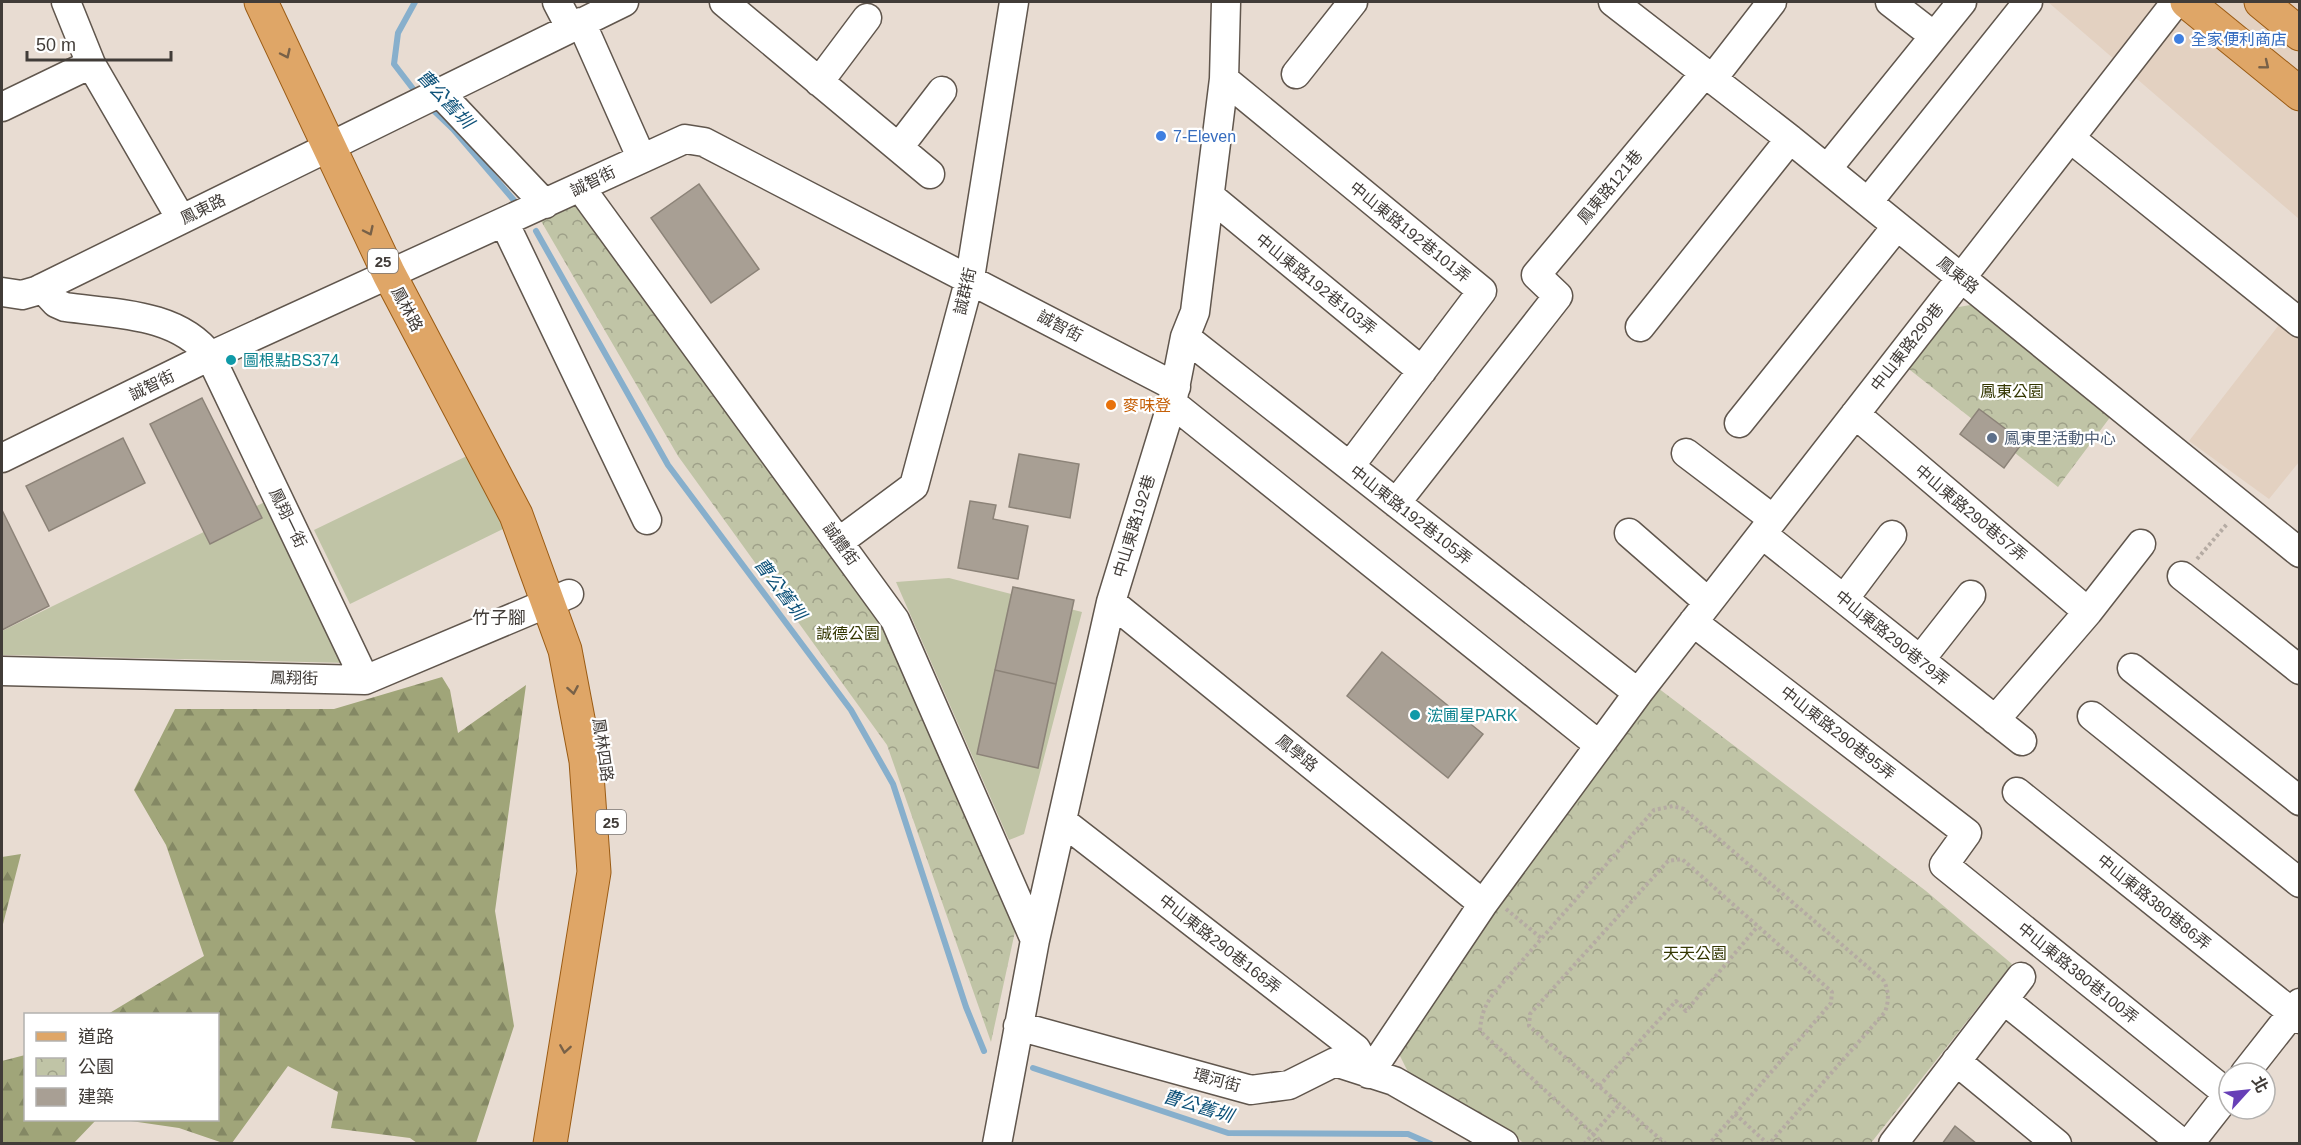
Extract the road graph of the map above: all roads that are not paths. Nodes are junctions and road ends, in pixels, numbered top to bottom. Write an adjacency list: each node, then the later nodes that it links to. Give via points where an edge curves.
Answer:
1 (66, 2): 22 (street)
2 (261, 2): 33 (main road, 鳳林路 / 25, one-way to 33)
3 (285, 2): 33 (main road, 鳳林路 / 25)
4 (557, 2): 19 (street)
5 (624, 2): 19 (street)
6 (724, 2): 26 (street)
7 (1014, 2): 46 (street, 誠群街)
8 (1226, 2): 25 (street, 中山東路192巷)
9 (1353, 2): 23 (street)
10 (1613, 2): 24 (street, 鳳東路)
11 (1772, 2): 24 (street)
12 (1890, 2): 21 (street)
13 (1962, 2): 21 (street)
14 (2028, 2): 40 (street)
15 (2176, 2): 31 (street, 中山東路290巷)
16 (2187, 2): 29 (main road, one-way to 29)
17 (2261, 2): 20 (main road)
18 (867, 18): 26 (street)
19 (575, 25): 28 (street); 35 (street)
20 (2300, 34)
21 (1934, 36): 36 (street)
22 (91, 64): 30 (street); 42 (street)
23 (1296, 74)
24 (1708, 76): 32 (street, 鳳東路); 61 (street, 鳳東路121巷, via 1536,275 1558,296)
25 (1224, 79): 39 (street, 中山東路192巷); 54 (street, 中山東路192巷101弄, via 1482,291)
26 (819, 82): 34 (street)
27 (942, 91): 34 (street)
28 (440, 93): 33 (street, 鳳東路); 41 (street)
29 (2300, 94)
30 (2, 106)
31 (2070, 138): 47 (street, 中山東路290巷); 50 (street)
32 (1790, 139): 36 (street, 鳳東路); 51 (street)
33 (340, 143): 42 (street, 鳳東路); 45 (main road, 鳳林路 / 25)
34 (899, 147): 37 (street)
35 (641, 157): 38 (street, 誠智街); 46 (street, 誠智街, via 685,139 704,142)
36 (1827, 169): 40 (street, 鳳東路)
37 (930, 174)
38 (580, 187): 41 (street, 誠智街); 67 (street, 誠體街)
39 (1210, 197): 52 (street, 中山東路192巷, via 1195,312); 54 (street, 中山東路192巷103弄)
40 (1868, 202): 44 (street, 鳳東路)
41 (545, 204): 43 (street, 誠智街)
42 (181, 219): 48 (street, 鳳東路)
43 (504, 222): 45 (street, 誠智街); 63 (street)
44 (1896, 225): 47 (street, 鳳東路); 57 (street)
45 (399, 269): 53 (street, 誠智街); 62 (main road, 鳳林路 / 25)
46 (970, 278): 55 (street, 誠智街); 67 (street, 誠群街, via 914,486)
47 (1961, 278): 56 (street, 中山東路290巷); 69 (street, 鳳東路)
48 (42, 288): 49 (street, 鳳東路, via 22,295); 53 (street, 鳳翔一街, via 65,307 154,321 184,331 199,341)
49 (2, 292)
50 (2300, 323)
51 (1641, 327)
52 (1185, 337): 55 (street, 中山東路192巷); 60 (street, 中山東路192巷105弄)
53 (210, 356): 59 (street, 誠智街); 81 (street, 鳳翔一街)
54 (1422, 371): 60 (street, 中山東路192巷101弄)
55 (1174, 395): 74 (street, 中山東路192巷); 86 (street, 誠智街)
56 (1855, 414): 64 (street, 中山東路290巷); 76 (street, 中山東路290巷57弄)
57 (1739, 423)
58 (1686, 453): 64 (street, 中山東路290巷79弄)
59 (2, 458)
60 (1350, 466): 61 (street, 中山東路192巷105弄)
61 (1396, 503): 82 (street, 中山東路192巷105弄)
62 (525, 512): 72 (main road, 鳳林四路 / 25)
63 (647, 520)
64 (1767, 526): 73 (street, 中山東路290巷79弄); 75 (street, 中山東路290巷)
65 (1629, 533): 75 (street)
66 (1892, 535): 73 (street)
67 (840, 541): 93 (street, 誠體街, via 895,620)
68 (2141, 544): 76 (street)
69 (2300, 553)
70 (2182, 576): 79 (street)
71 (1971, 595): 77 (street)
72 (559, 598): 81 (street, 鳳翔街); 103 (main road, 鳳林四路 / 25, one-way to 103, via 586,761 594,872); 104 (main road, 鳳林四路 / 25, via 586,644 607,759 615,870)
73 (1844, 599): 77 (street, 中山東路290巷79弄)
74 (1111, 602): 89 (street, 中山東路192巷); 92 (street, 鳳學路)
75 (1701, 612): 82 (street, 中山東路290巷); 90 (street, 中山東路290巷95弄, via 1967,833)
76 (2088, 612): 84 (street)
77 (1920, 660): 84 (street, 中山東路290巷79弄)
78 (2132, 668): 88 (street)
79 (2300, 670)
80 (2, 671): 81 (street, 鳳翔街)
81 (365, 680)
82 (1638, 693): 86 (street, 中山東路290巷)
83 (2092, 716): 91 (street)
84 (1995, 720): 85 (street, 中山東路290巷79弄)
85 (2022, 741)
86 (1599, 745): 92 (street, 中山東路290巷)
87 (2017, 792): 96 (street, 中山東路380巷86弄)
88 (2300, 801)
89 (1062, 821): 93 (street, 中山東路192巷); 100 (street, 中山東路290巷168弄, via 1356,1049)
90 (1955, 849): 101 (street, 中山東路380巷100弄, via 1944,865)
91 (2300, 883)
92 (1486, 900): 100 (street, 中山東路290巷)
93 (1035, 940): 97 (street, 中山東路192巷)
94 (2021, 977): 95 (street)
95 (2004, 1000): 98 (street); 109 (street)
96 (2297, 1012): 99 (street)
97 (1016, 1036): 100 (street, 環河街, via 1251,1090 1289,1086 1335,1062); 105 (street, 中山東路192巷)
98 (1956, 1061): 107 (street); 108 (street)
99 (2256, 1061)
100 (1369, 1074): 106 (street, 環河街, via 1394,1081)
101 (2217, 1074)
102 (2217, 1108): 110 (street)
103 (550, 1143)
104 (572, 1143)
105 (997, 1143)
106 (1504, 1143)
107 (1893, 1143)
108 (2057, 1143)
109 (2183, 1143)
110 (2189, 1143)

